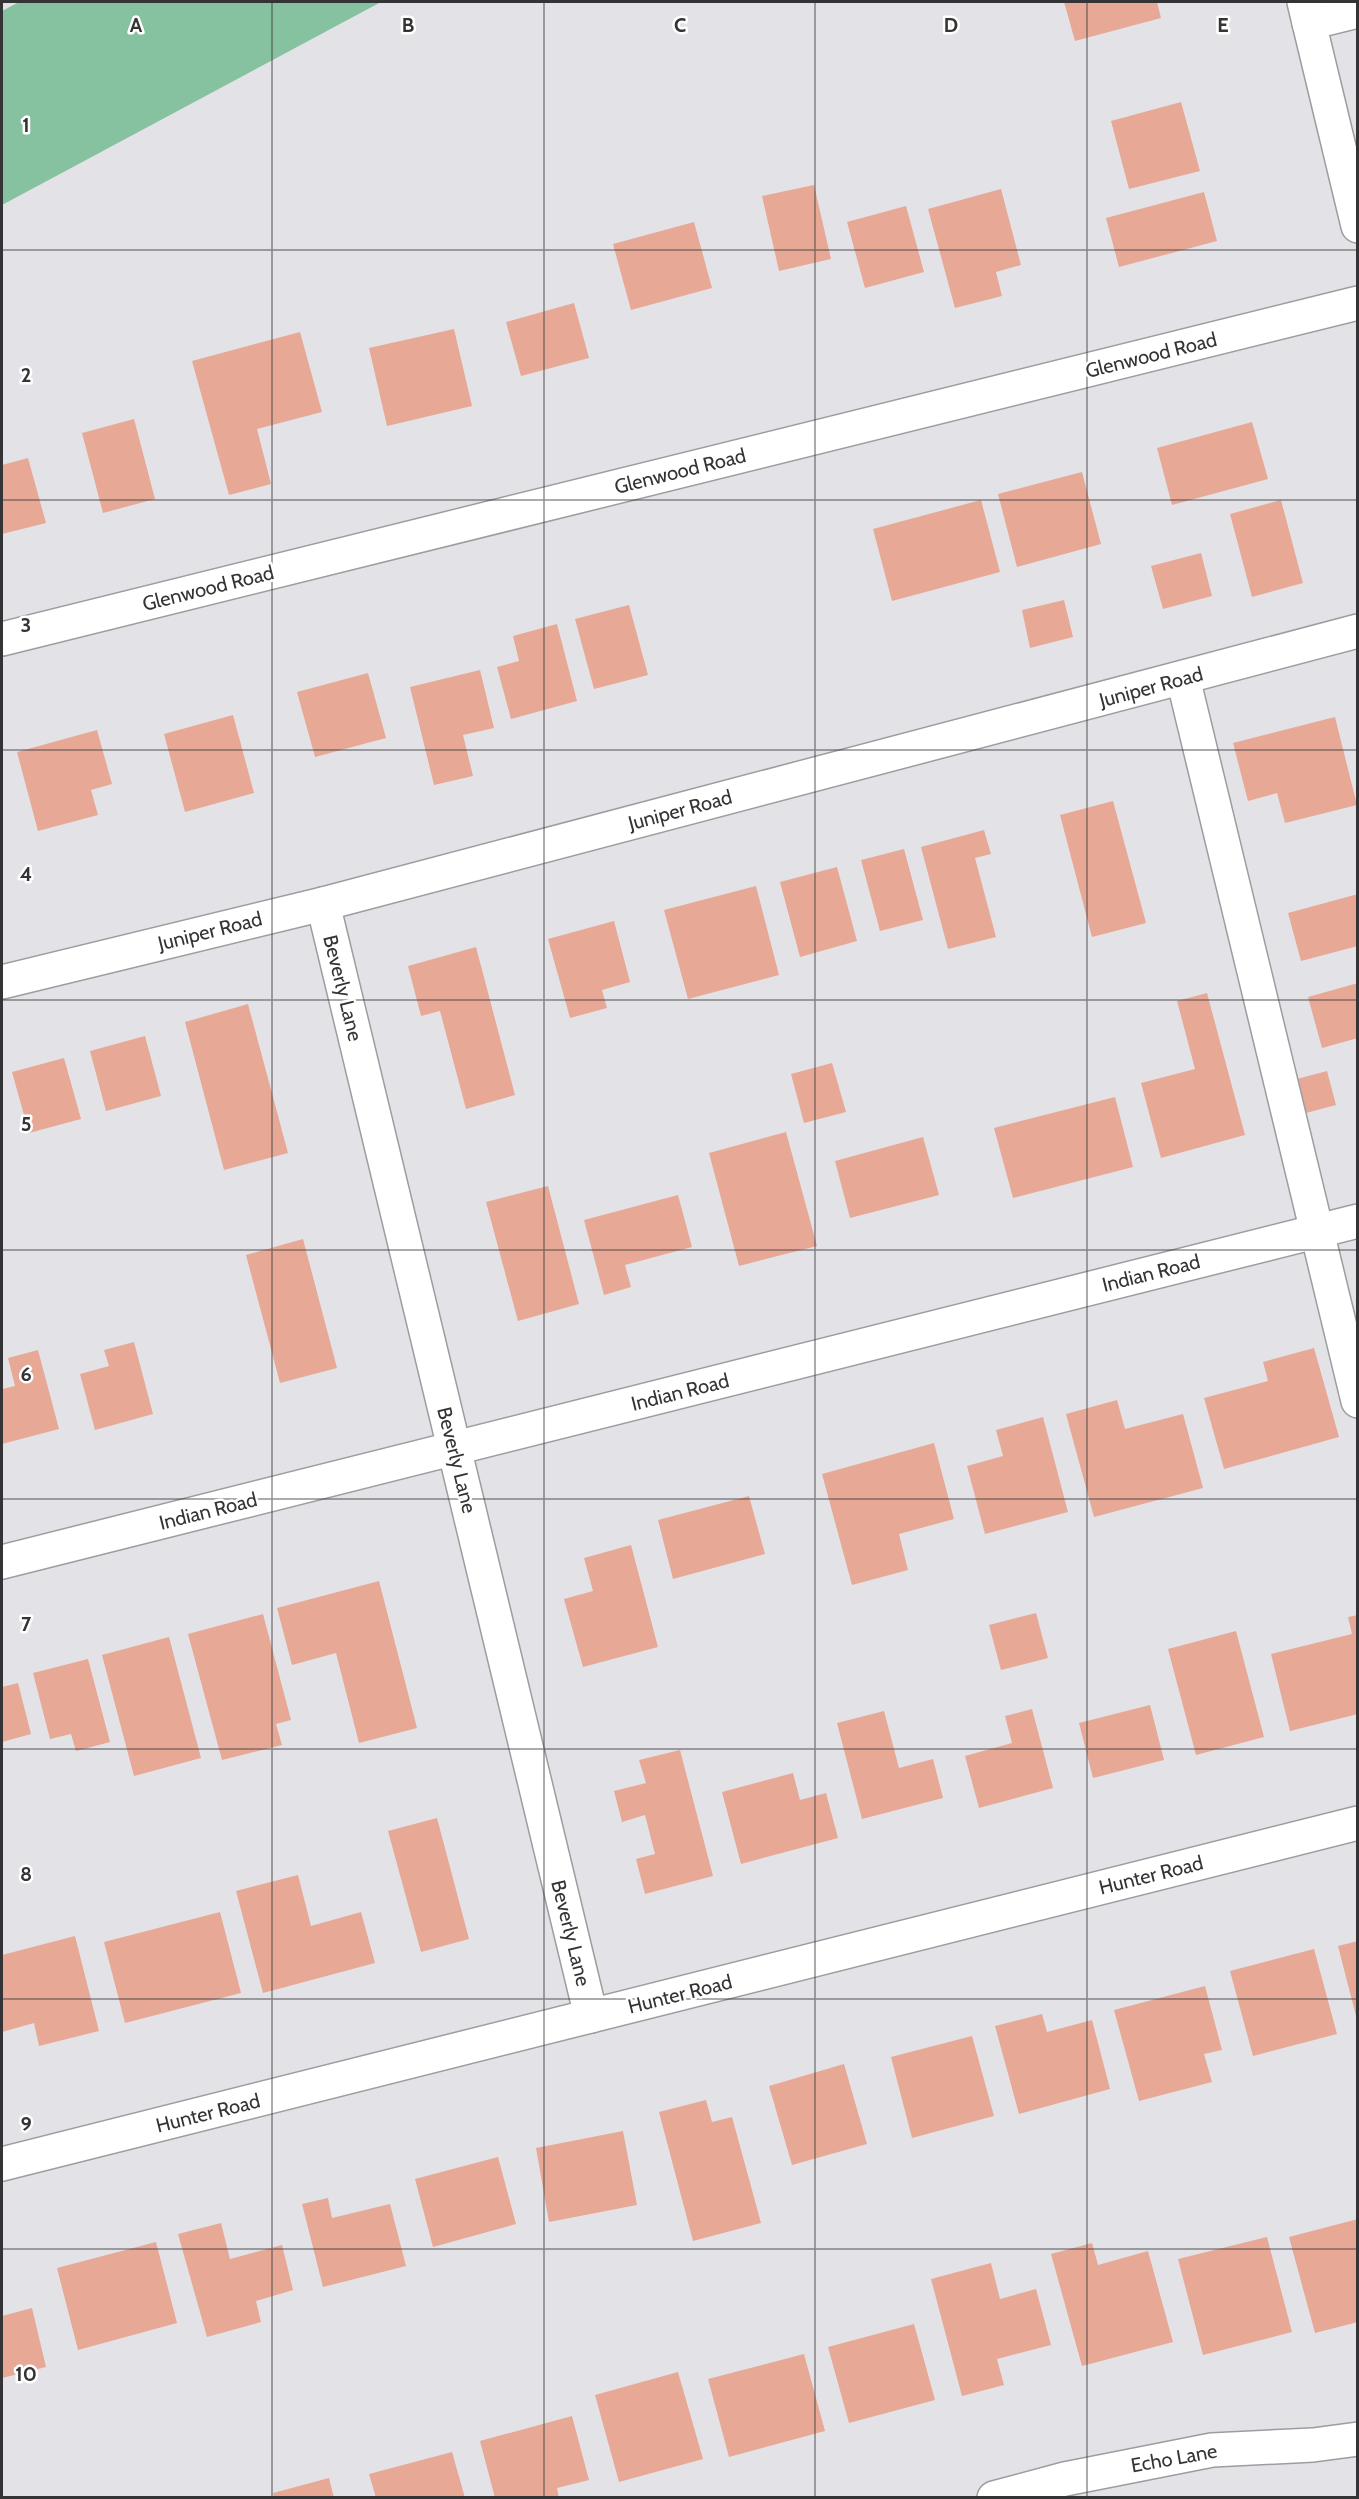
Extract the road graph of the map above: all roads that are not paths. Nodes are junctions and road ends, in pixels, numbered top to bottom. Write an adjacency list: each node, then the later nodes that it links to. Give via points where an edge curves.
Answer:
1 (1358, 11): 2 (street)
2 (1306, 12): 3 (street)
3 (1358, 226)
4 (1358, 303): 6 (street, Glenwood Road)
5 (1358, 631): 7 (street, Juniper Road)
6 (2, 639)
7 (1183, 678): 8 (street, Juniper Road); 11 (street)
8 (323, 904): 9 (street, Juniper Road); 13 (street, Beverly Lane)
9 (2, 982)
10 (1358, 1221): 11 (street, Indian Road)
11 (1316, 1231): 12 (street); 13 (street, Indian Road)
12 (1358, 1401)
13 (454, 1450): 14 (street, Indian Road); 16 (street, Beverly Lane)
14 (2, 1562)
15 (1358, 1823): 16 (street, Hunter Road)
16 (591, 2016): 17 (street, Hunter Road)
17 (2, 2164)
18 (1358, 2439): 19 (street, Echo Lane, via 1212,2450 1164,2458)
19 (1067, 2488): 20 (street, Echo Lane)
20 (994, 2498)

